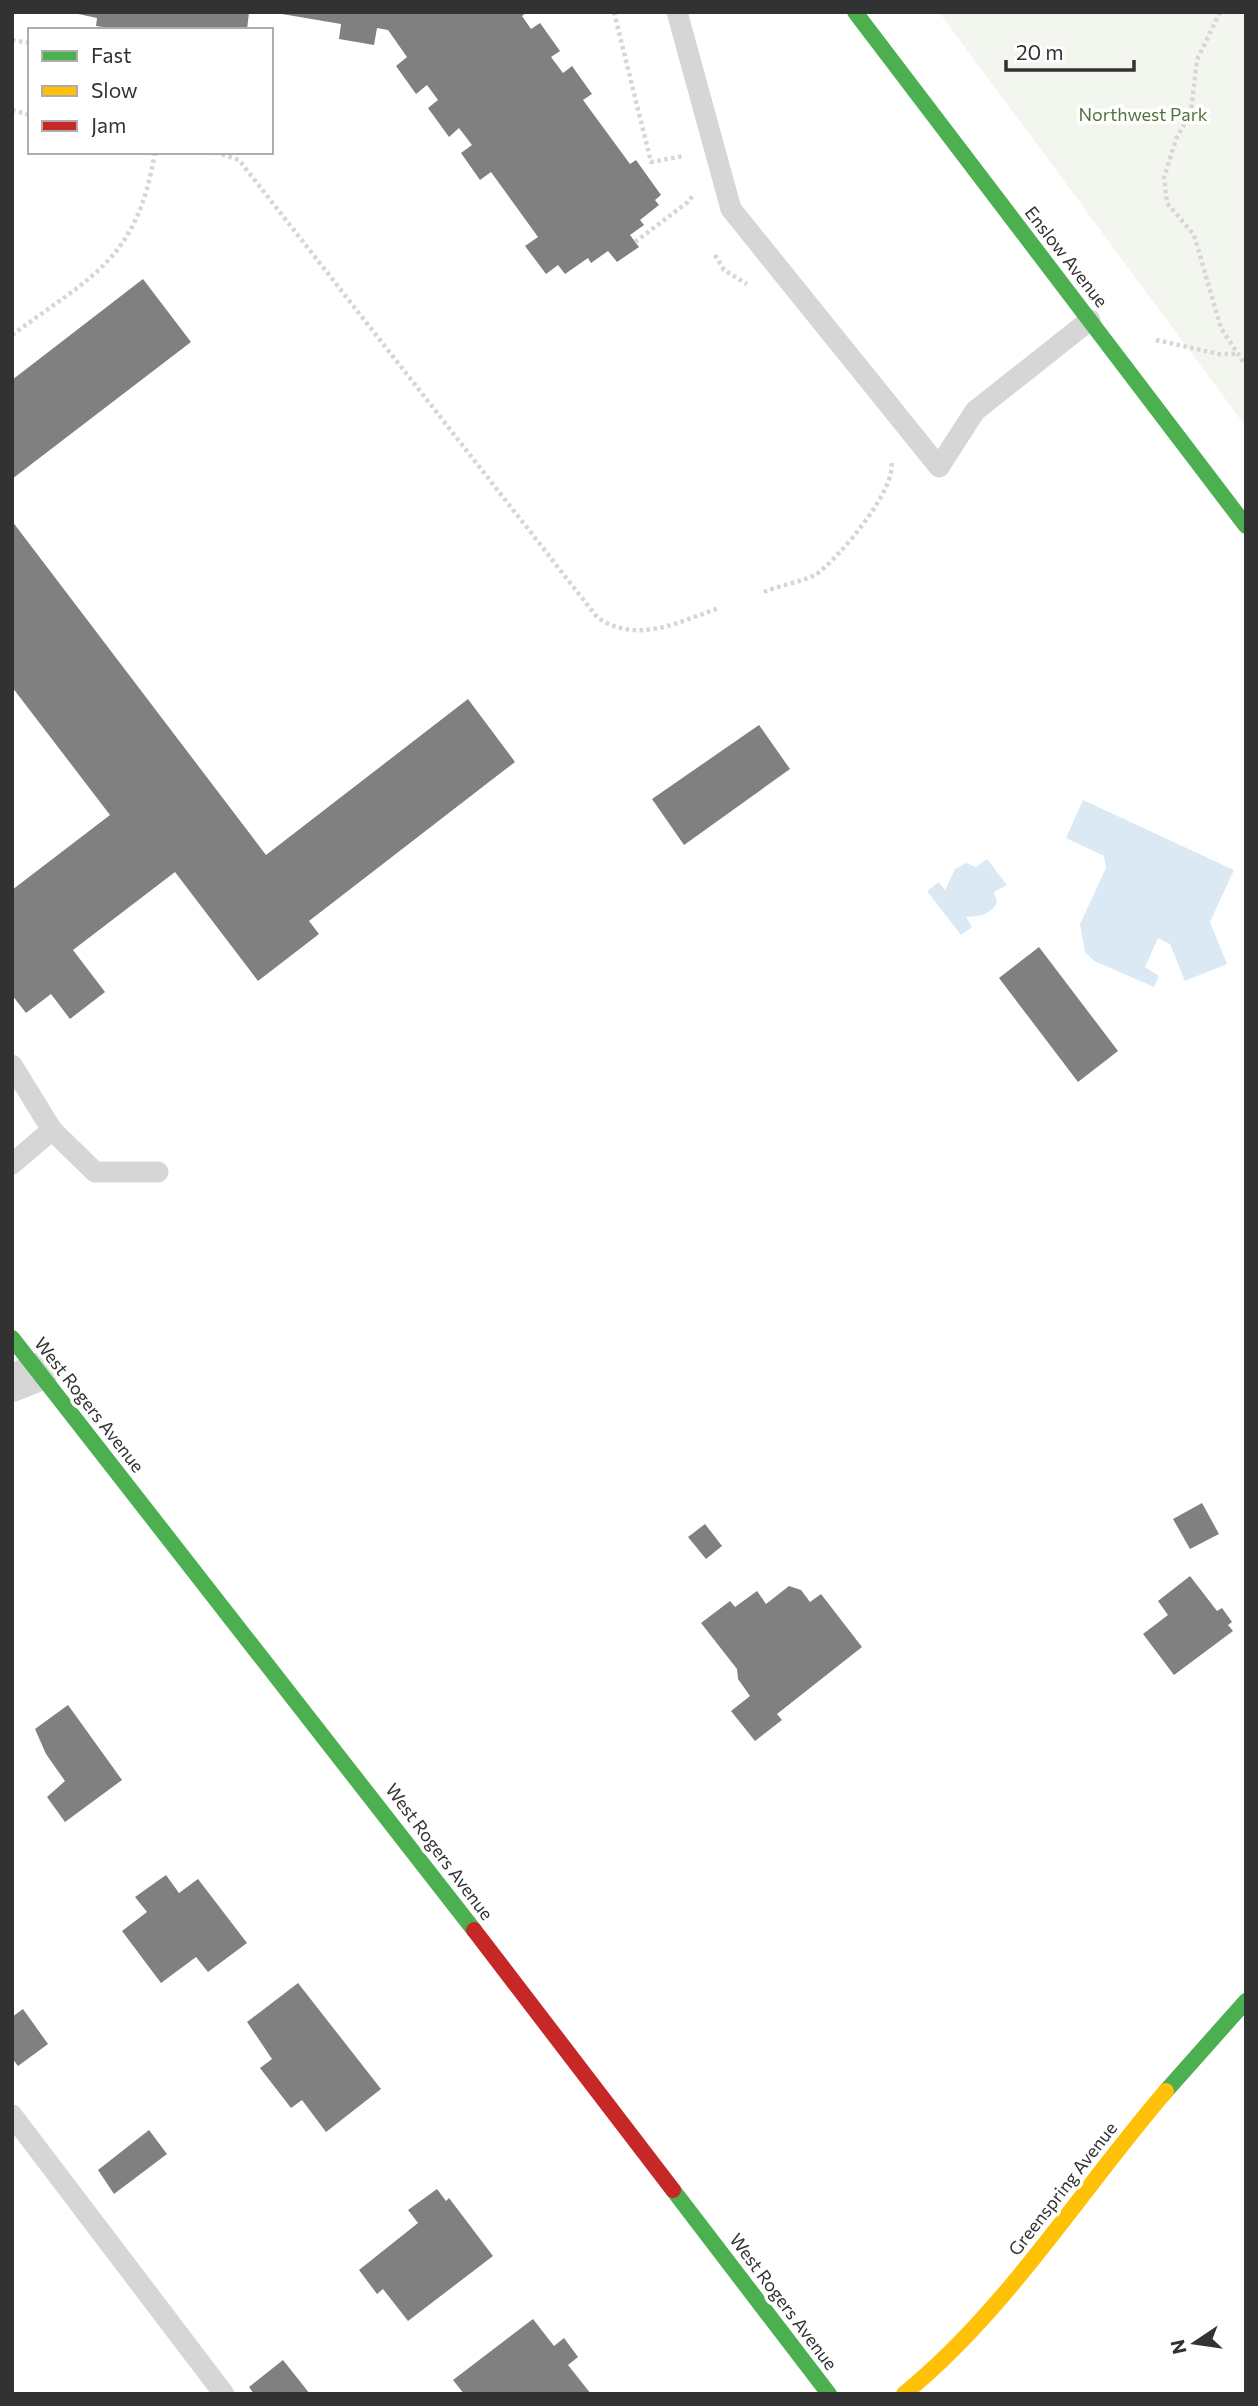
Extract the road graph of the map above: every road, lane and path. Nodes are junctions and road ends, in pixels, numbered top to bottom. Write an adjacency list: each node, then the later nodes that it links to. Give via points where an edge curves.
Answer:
1 (614, 12): 7 (path, via 651,162)
2 (677, 12): 14 (lane, via 731,208 939,467 975,411)
3 (855, 12): 14 (street, Enslow Avenue)
4 (1220, 12): 16 (path, via 1197,60 1191,112 1176,139 1164,178 1167,203 1194,235 1221,328)
5 (155, 154): 15 (path, via 145,202 120,250)
6 (221, 154): 21 (path, via 239,160 597,617 636,633)
7 (691, 158)
8 (696, 184): 9 (path)
9 (681, 206): 10 (path); 11 (path)
10 (686, 213)
11 (635, 242)
12 (715, 255): 13 (path, via 724,270)
13 (751, 286)
14 (1095, 325): 16 (path, via 1219,354); 19 (street, Enslow Avenue)
15 (12, 335)
16 (1237, 354): 17 (path)
17 (1246, 366)
18 (890, 457): 20 (path, via 892,477 831,565 812,577)
19 (1246, 526)
20 (764, 592)
21 (719, 608)
22 (12, 1065): 23 (lane)
23 (51, 1129): 24 (lane); 25 (lane, via 95,1172)
24 (12, 1164)
25 (158, 1172)
26 (12, 1338): 27 (street, West Rogers Avenue)
27 (25, 1377): 31 (street, West Rogers Avenue, via 357,1777)
28 (1246, 2001): 32 (street, Greenspring Avenue, via 1098,2173 996,2306 932,2373)
29 (12, 2115): 30 (lane)
30 (224, 2394)
31 (829, 2394)
32 (904, 2394)

